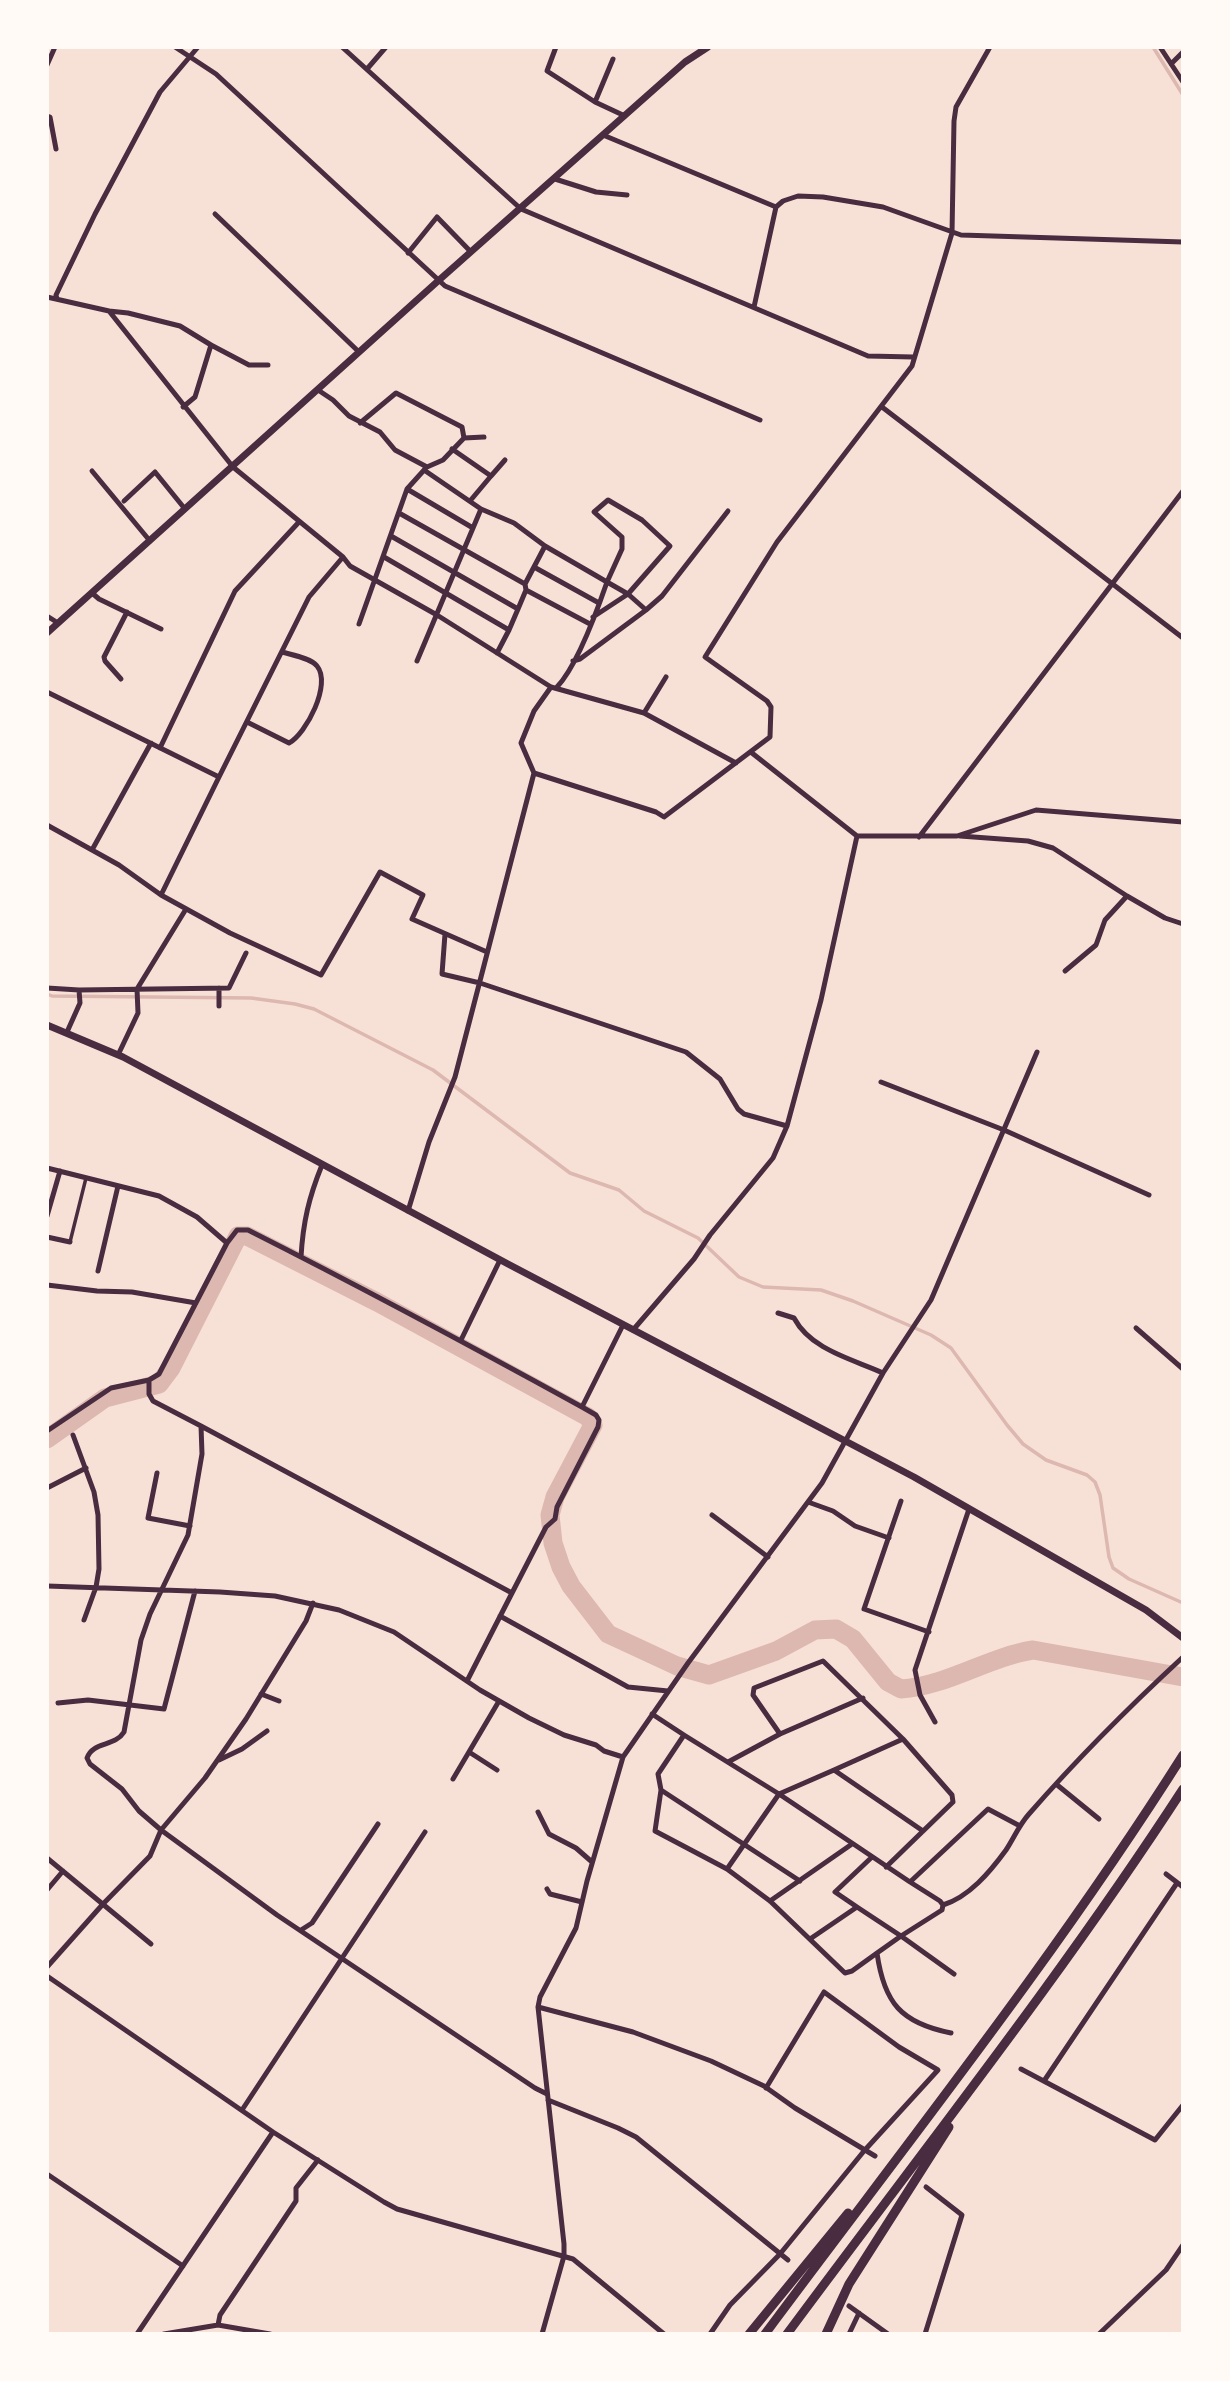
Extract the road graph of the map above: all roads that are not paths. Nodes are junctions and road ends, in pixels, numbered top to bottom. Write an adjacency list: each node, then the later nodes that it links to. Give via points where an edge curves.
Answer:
1 (55, 47): 14 (street)
2 (175, 47): 11 (street)
3 (198, 47): 11 (street)
4 (342, 47): 15 (street)
5 (386, 47): 15 (street)
6 (556, 47): 17 (street, via 547,71)
7 (708, 47): 19 (main road)
8 (990, 47): 27 (street, via 956,107)
9 (1160, 47): 13 (street)
10 (1183, 52): 13 (street)
11 (191, 56): 30 (street); 33 (street, via 160,92 95,214)
12 (613, 60): 17 (street)
13 (1171, 64): 16 (street)
14 (47, 65)
15 (367, 69): 25 (street)
16 (1183, 82)
17 (595, 102): 19 (street)
18 (47, 116): 21 (street)
19 (625, 116): 20 (main road)
20 (603, 135): 22 (main road); 24 (street)
21 (56, 149)
22 (555, 179): 23 (street, via 596,192); 25 (main road)
23 (627, 195)
24 (776, 207): 27 (street, via 798,196 823,197 883,207); 34 (street)
25 (521, 209): 29 (main road); 34 (street)
26 (215, 214): 37 (street)
27 (952, 233): 28 (street); 38 (street)
28 (1183, 242)
29 (471, 252): 30 (street, via 437,217); 31 (main road)
30 (408, 253): 31 (street)
31 (438, 281): 37 (main road); 43 (street)
32 (47, 297): 33 (street)
33 (57, 299): 35 (street)
34 (754, 307): 38 (street, via 869,356)
35 (109, 312): 36 (street, via 180,326); 41 (street)
36 (211, 345): 39 (street, via 249,365); 41 (street, via 195,397)
37 (359, 352): 40 (main road)
38 (914, 357): 42 (street)
39 (268, 365)
40 (318, 390): 44 (street); 49 (main road)
41 (183, 407): 49 (street)
42 (882, 407): 73 (street); 104 (street, via 777,542 705,657 771,707 770,737)
43 (760, 421)
44 (360, 423): 45 (street, via 396,393 462,427); 50 (street, via 380,432 395,450)
45 (464, 438): 46 (street); 47 (street)
46 (484, 438)
47 (453, 449): 50 (street); 52 (street)
48 (505, 460): 52 (street)
49 (233, 467): 57 (main road); 61 (street)
50 (426, 469): 53 (street); 56 (street)
51 (92, 471): 64 (street)
52 (491, 476): 56 (street)
53 (407, 489): 60 (street); 62 (street)
54 (1183, 491): 73 (street)
55 (124, 501): 57 (street, via 155,472)
56 (470, 501): 58 (street)
57 (185, 509): 64 (main road)
58 (481, 509): 62 (street); 65 (street, via 513,523)
59 (728, 511): 80 (street)
60 (399, 513): 63 (street); 66 (street)
61 (299, 522): 67 (street); 103 (street, via 235,591)
62 (473, 528): 66 (street)
63 (391, 536): 68 (street); 70 (street)
64 (150, 541): 75 (main road)
65 (545, 546): 69 (street); 72 (street)
66 (464, 550): 70 (street); 74 (street)
67 (343, 557): 71 (street); 92 (street, via 309,597)
68 (384, 557): 71 (street); 76 (street)
69 (534, 567): 74 (street); 78 (street)
70 (455, 572): 76 (street); 79 (street)
71 (376, 581): 82 (street); 86 (street)
72 (607, 582): 77 (street); 77 (street, via 622,549 622,537 594,512 608,500 642,520 670,546); 78 (street)
73 (1111, 583): 91 (street); 112 (street)
74 (525, 587): 79 (street); 87 (street)
75 (92, 593): 81 (street); 85 (main road)
76 (446, 593): 82 (street); 89 (street)
77 (628, 594): 80 (street); 84 (street)
78 (599, 603): 84 (street)
79 (518, 609): 89 (street)
80 (646, 610): 95 (street)
81 (127, 612): 88 (street); 97 (street, via 104,657)
82 (437, 615): 93 (street); 94 (street)
83 (47, 616): 85 (street)
84 (593, 617): 87 (street)
85 (58, 623): 90 (main road)
86 (359, 624)
87 (590, 624): 95 (street)
88 (161, 628)
89 (509, 630): 93 (street)
90 (47, 633)
91 (1183, 638)
92 (282, 652): 101 (street); 101 (street, via 315,663 321,671 320,700 298,738 289,743)
93 (496, 653): 98 (street)
94 (417, 661)
95 (573, 661): 98 (street)
96 (666, 677): 100 (street)
97 (121, 679)
98 (554, 687): 100 (street); 106 (street, via 534,711 522,743)
99 (47, 692): 102 (street)
100 (644, 713): 105 (street)
101 (247, 722): 107 (street)
102 (150, 743): 103 (street); 113 (street)
103 (160, 748): 107 (street)
104 (752, 753): 105 (street); 110 (street)
105 (736, 763): 106 (street, via 664,817)
106 (534, 773): 119 (street)
107 (219, 777): 114 (street)
108 (1183, 822): 111 (street, via 1036,810)
109 (47, 825): 113 (street)
110 (857, 836): 112 (street); 133 (street)
111 (957, 836): 112 (street); 115 (street, via 1028,841 1053,848)
112 (919, 837)
113 (92, 850): 114 (street)
114 (160, 895): 116 (street)
115 (1127, 896): 117 (street); 121 (street, via 1105,920 1096,945)
116 (186, 909): 118 (street, via 321,975 380,872 423,895 411,919); 125 (street)
117 (1183, 924)
118 (445, 934): 119 (street); 122 (street, via 442,974)
119 (487, 952): 122 (street)
120 (246, 953): 124 (street, via 229,988)
121 (1065, 971)
122 (480, 983): 133 (street, via 687,1052 720,1079 744,1114); 141 (street, via 455,1077)
123 (47, 988): 126 (street)
124 (219, 988): 125 (street); 127 (street)
125 (137, 989): 126 (street); 131 (street, via 138,1013)
126 (79, 990): 129 (street, via 80,1003)
127 (219, 1006)
128 (47, 1025): 129 (main road)
129 (68, 1032): 131 (main road)
130 (1037, 1052): 134 (street)
131 (118, 1055): 135 (main road)
132 (881, 1082): 134 (street)
133 (787, 1126): 154 (street, via 773,1158 752,1187)
134 (1004, 1130): 140 (street); 157 (street, via 931,1300)
135 (322, 1165): 141 (main road); 146 (street, via 303,1224)
136 (47, 1168): 137 (street)
137 (60, 1171): 138 (street); 142 (street)
138 (86, 1178): 139 (street); 144 (street)
139 (118, 1186): 145 (street, via 159,1196 197,1217); 148 (street)
140 (1149, 1195)
141 (408, 1211): 147 (main road)
142 (47, 1216)
143 (47, 1237): 144 (street)
144 (70, 1242)
145 (227, 1243): 146 (street, via 237,1230 248,1230); 150 (street)
146 (301, 1257): 155 (street)
147 (500, 1260): 152 (main road); 155 (street)
148 (98, 1270)
149 (47, 1285): 150 (street)
150 (196, 1303): 158 (street, via 159,1374)
151 (778, 1313): 157 (street, via 794,1318 824,1348)
152 (623, 1325): 154 (main road); 159 (street)
153 (1136, 1328): 156 (street)
154 (633, 1330): 163 (main road)
155 (461, 1340): 159 (street)
156 (1183, 1369)
157 (883, 1373): 163 (street)
158 (149, 1380): 160 (street, via 153,1401); 161 (street, via 111,1388)
159 (582, 1407): 178 (street, via 596,1415 598,1427 555,1519 546,1527)
160 (201, 1426): 171 (street, via 202,1454); 178 (street)
161 (47, 1431)
162 (73, 1435): 164 (street)
163 (844, 1440): 168 (street); 169 (main road)
164 (86, 1468): 166 (street); 175 (street, via 98,1515)
165 (158, 1473): 171 (street, via 148,1518)
166 (47, 1488)
167 (901, 1500): 172 (street)
168 (808, 1502): 172 (street); 173 (street)
169 (969, 1509): 182 (street); 183 (main road)
170 (712, 1515): 173 (street)
171 (190, 1526): 176 (street)
172 (889, 1538): 182 (street, via 864,1609)
173 (768, 1557): 186 (street)
174 (47, 1586): 175 (street)
175 (96, 1587): 176 (street); 181 (street)
176 (163, 1589): 177 (street); 192 (street, via 141,1640)
177 (195, 1591): 179 (street); 192 (street, via 164,1709)
178 (512, 1593): 180 (street)
179 (313, 1603): 185 (street, via 394,1632); 187 (street)
180 (500, 1616): 185 (street); 186 (street, via 628,1686)
181 (84, 1620)
182 (929, 1632): 194 (street, via 915,1670 920,1695)
183 (1182, 1636)
184 (1183, 1657): 207 (street)
185 (467, 1681): 190 (street)
186 (668, 1691): 193 (street)
187 (261, 1694): 189 (street); 202 (street)
188 (863, 1698): 196 (street); 196 (street, via 823,1661 754,1688 753,1695); 198 (street)
189 (279, 1701)
190 (499, 1701): 199 (street); 201 (street, via 564,1735)
191 (58, 1703): 192 (street, via 88,1700)
192 (130, 1705): 215 (street, via 121,1738 94,1748 87,1758)
193 (652, 1714): 197 (street); 201 (street)
194 (935, 1722)
195 (267, 1731): 202 (street)
196 (780, 1734): 203 (street)
197 (684, 1735): 203 (street); 209 (street, via 658,1774)
198 (903, 1739): 205 (street); 216 (street, via 952,1795 953,1802)
199 (469, 1752): 204 (street); 206 (street)
200 (1183, 1755): 253 (highway, via 1114,1860)
201 (623, 1757): 222 (street)
202 (216, 1762): 215 (street)
203 (728, 1762): 210 (street)
204 (497, 1770)
205 (834, 1770): 210 (street); 216 (street)
206 (453, 1779)
207 (1056, 1784): 212 (street); 214 (street)
208 (1183, 1789): 248 (highway, via 1126,1876)
209 (661, 1790): 218 (street); 224 (street, via 655,1831)
210 (779, 1794): 218 (street); 219 (street)
211 (538, 1812): 222 (street, via 549,1834)
212 (1099, 1819)
213 (378, 1824): 237 (street, via 312,1923)
214 (1020, 1826): 228 (street, via 988,1809); 235 (street, via 980,1882)
215 (161, 1830): 234 (street, via 150,1856); 237 (street)
216 (923, 1831): 223 (street)
217 (425, 1832): 242 (street)
218 (743, 1844): 224 (street); 227 (street)
219 (852, 1844): 220 (street); 227 (street)
220 (872, 1857): 223 (street); 236 (street, via 835,1892)
221 (47, 1858): 225 (street)
222 (592, 1862): 233 (street)
223 (886, 1867): 228 (street)
224 (727, 1869): 232 (street)
225 (63, 1871): 230 (street); 234 (street)
226 (1166, 1874): 229 (street)
227 (800, 1881): 232 (street)
228 (910, 1882): 235 (street)
229 (1180, 1885): 250 (street)
230 (47, 1889)
231 (547, 1889): 233 (street, via 550,1894)
232 (770, 1901): 239 (street)
233 (582, 1902): 246 (street, via 576,1928)
234 (103, 1904): 240 (street); 243 (street)
235 (943, 1905): 238 (street)
236 (857, 1907): 238 (street); 239 (street)
237 (301, 1930): 242 (street)
238 (901, 1936): 241 (street); 244 (street)
239 (810, 1939): 241 (street, via 845,1973)
240 (150, 1944)
241 (877, 1953): 247 (street, via 887,1994 895,2006 919,2024)
242 (343, 1957): 252 (street); 255 (street)
243 (47, 1967)
244 (954, 1975)
245 (47, 1976): 255 (street)
246 (538, 2007): 251 (street, via 633,2032 711,2061); 252 (street)
247 (951, 2033)
248 (992, 2060): 279 (highway); 280 (highway, via 862,2262)
249 (1021, 2069): 250 (street)
250 (1044, 2081): 254 (street, via 1156,2140)
251 (766, 2088): 257 (street); 257 (street, via 824,1992 938,2070)
252 (548, 2097): 263 (street, via 636,2137); 264 (street)
253 (936, 2105): 277 (highway); 278 (highway)
254 (1183, 2105)
255 (242, 2110): 256 (street)
256 (274, 2132): 259 (street); 266 (street)
257 (864, 2151): 258 (street); 263 (street)
258 (875, 2156)
259 (318, 2160): 264 (street, via 397,2209); 269 (street, via 296,2188 296,2201 220,2315)
260 (47, 2174): 266 (street)
261 (926, 2187): 283 (street, via 962,2215)
262 (1183, 2245): 270 (street, via 1166,2270)
263 (780, 2254): 265 (street); 276 (street, via 730,2305)
264 (564, 2256): 274 (street); 275 (street)
265 (788, 2260)
266 (183, 2266): 271 (street)
267 (849, 2306): 268 (street)
268 (859, 2313): 281 (street); 282 (street)
269 (218, 2325): 272 (street); 273 (street)
270 (1106, 2327): 284 (street); 285 (street)
271 (137, 2334)
272 (164, 2334)
273 (270, 2334)
274 (542, 2334)
275 (664, 2334)
276 (710, 2334)
277 (749, 2334)
278 (765, 2334)
279 (788, 2334)
280 (826, 2334)
281 (849, 2334)
282 (888, 2334)
283 (925, 2334)
284 (1099, 2334)
285 (1111, 2334)

